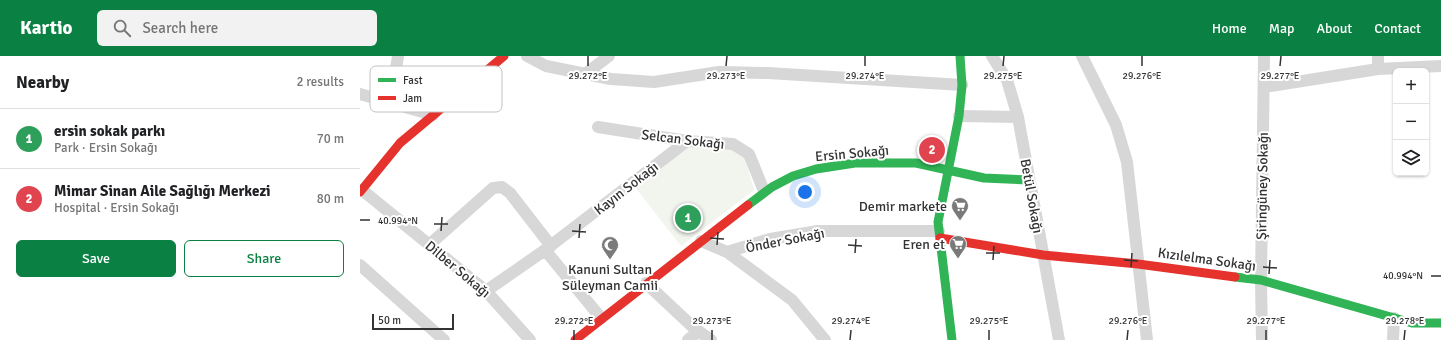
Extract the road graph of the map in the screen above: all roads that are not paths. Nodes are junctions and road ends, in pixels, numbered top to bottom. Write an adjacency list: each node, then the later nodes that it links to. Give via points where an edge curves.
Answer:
1 (398, 56): 10 (street)
2 (504, 56): 11 (street)
3 (527, 56): 14 (street, via 546,66)
4 (609, 56): 14 (street)
5 (960, 56): 15 (street)
6 (992, 56): 23 (street, Betül Sokağı, via 1007,80)
7 (1082, 56): 36 (street, via 1123,143 1128,162)
8 (1264, 56): 16 (street, Şiringüney Sokağı)
9 (1378, 56): 13 (street)
10 (396, 66)
11 (492, 66)
12 (1441, 66): 13 (street)
13 (1378, 69): 16 (street)
14 (585, 74): 15 (street, via 654,82 719,72)
15 (962, 85): 22 (street)
16 (1264, 87): 38 (street, Şiringüney Sokağı)
17 (360, 94): 18 (street)
18 (370, 97)
19 (423, 112): 21 (street)
20 (437, 112): 21 (street)
21 (433, 115): 28 (street, via 400,143)
22 (959, 116): 23 (street); 26 (street)
23 (1018, 117): 27 (street, Betül Sokağı)
24 (598, 127): 25 (street, Selcan Sokağı)
25 (687, 141): 29 (street, Selcan Sokağı, via 733,144 749,154); 33 (street, Kayın Sokağı)
26 (948, 170): 27 (street, Ersin Sokağı, via 990,179); 29 (street, Ersin Sokağı, via 907,162 824,167 790,177); 30 (street, via 938,222)
27 (1029, 180): 35 (street, Betül Sokağı)
28 (361, 191): 32 (street, Dilber Sokağı)
29 (764, 191): 31 (street, Ersin Sokağı)
30 (940, 234): 34 (street, Önder Sokağı, via 818,231 770,240); 35 (street, Kızılelma Sokağı); 51 (street)
31 (701, 241): 34 (street); 39 (street, Ersin Sokağı)
32 (429, 245): 33 (street, via 493,188 502,187 510,193); 40 (street, Dilber Sokağı)
33 (548, 248): 40 (street, Kayın Sokağı); 41 (street)
34 (727, 252): 50 (street, via 792,300)
35 (1043, 255): 36 (street, Kızılelma Sokağı); 52 (street, Betül Sokağı)
36 (1138, 264): 38 (street, Kızılelma Sokağı); 53 (street)
37 (360, 265): 45 (street)
38 (1261, 280): 42 (street, Kızılelma Sokağı); 54 (street, Şiringüney Sokağı)
39 (646, 283): 41 (street, Ersin Sokağı); 44 (street)
40 (486, 291): 46 (street, Dilber Sokağı)
41 (601, 318): 47 (street, Ersin Sokağı)
42 (1394, 318): 43 (street, Kızılelma Sokağı, via 1412,323); 55 (street)
43 (1441, 324)
44 (699, 332): 48 (street); 49 (street)
45 (444, 340)
46 (530, 340)
47 (575, 340)
48 (688, 340)
49 (711, 340)
50 (825, 340)
51 (952, 340)
52 (1059, 340)
53 (1147, 340)
54 (1262, 340)
55 (1393, 340)

